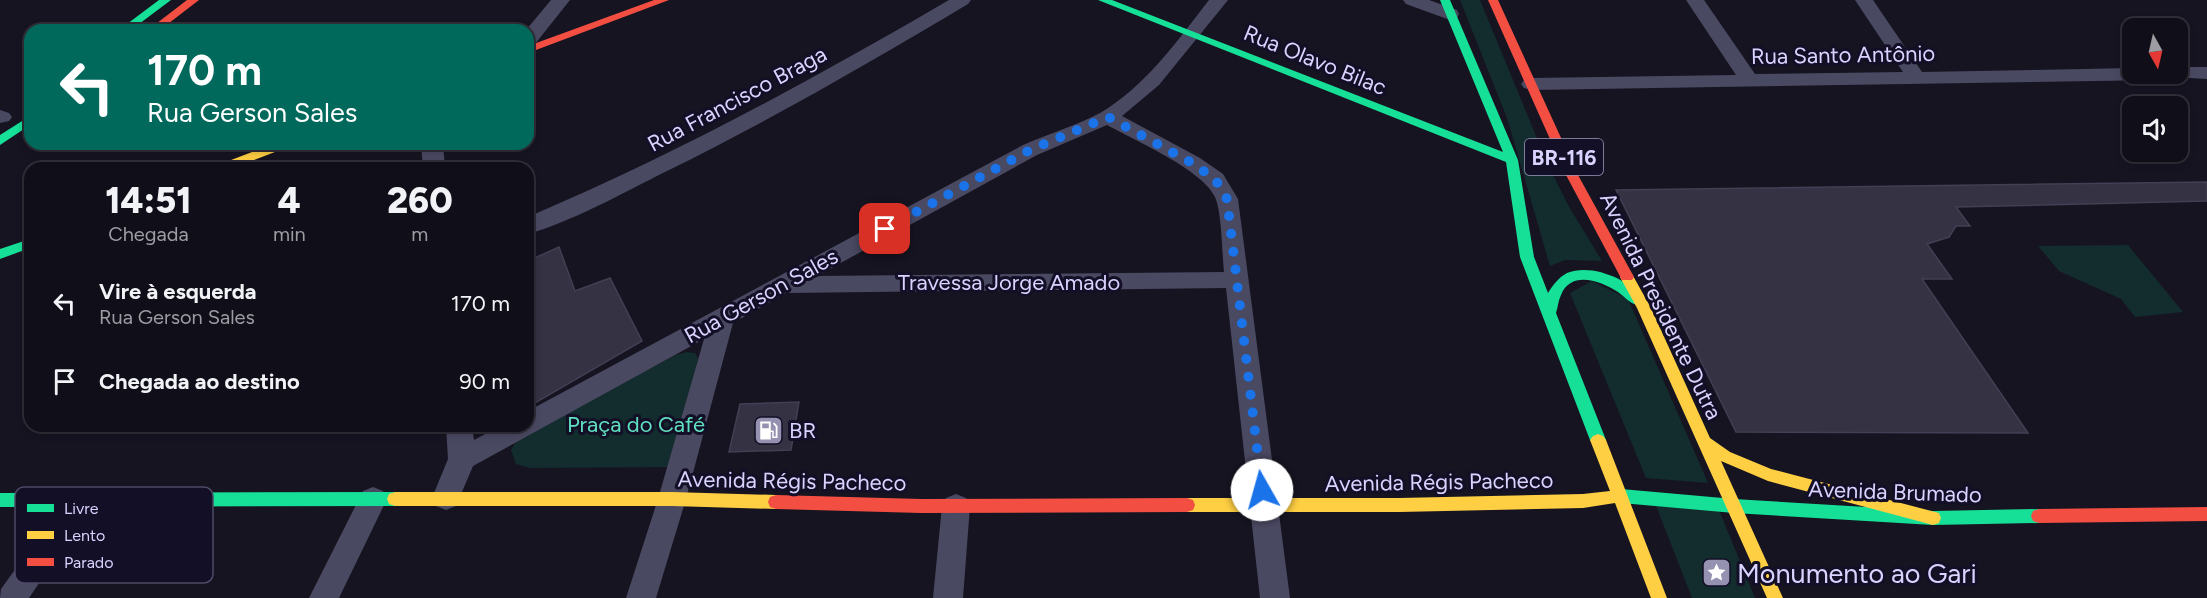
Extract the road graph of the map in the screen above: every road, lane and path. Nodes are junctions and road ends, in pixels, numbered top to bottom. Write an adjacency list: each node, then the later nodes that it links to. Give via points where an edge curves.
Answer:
1 (166, 0): 13 (main road)
2 (194, 0): 14 (main road)
3 (561, 0): 15 (street)
4 (664, 0): 17 (main road)
5 (962, 0): 30 (street, Rua Francisco Braga, via 686,155)
6 (1103, 0): 16 (main road, Rua Olavo Bilac)
7 (1219, 0): 16 (street, Rua Gerson Sales)
8 (1412, 0): 12 (street)
9 (1493, 0): 23 (main road, Avenida Presidente Dutra / BR-116)
10 (1695, 0): 22 (street)
11 (1864, 0): 21 (street)
12 (1448, 7): 28 (main road, BR-116)
13 (132, 24)
14 (161, 24)
15 (534, 33)
16 (1192, 34): 24 (street, Rua Gerson Sales, via 1128,103); 28 (main road, Rua Olavo Bilac)
17 (534, 48)
18 (2188, 73): 19 (street)
19 (2207, 73)
20 (2122, 74): 21 (street, Rua Santo Antônio)
21 (1916, 77): 22 (street, Rua Santo Antônio)
22 (1749, 80): 23 (street, Rua Santo Antônio)
23 (1531, 84): 35 (main road, Avenida Presidente Dutra / BR-116, via 1572,175)
24 (1108, 117): 33 (street, via 1215,179 1227,199); 34 (street, Rua Gerson Sales, via 1030,150)
25 (24, 124): 26 (main road)
26 (0, 141)
27 (268, 150): 29 (main road)
28 (1512, 160): 36 (main road, BR-116, via 1527,256)
29 (238, 162)
30 (534, 223)
31 (24, 245): 32 (main road)
32 (0, 254)
33 (1237, 280): 34 (street, Travessa Jorge Amado); 49 (street)
34 (782, 285): 37 (street, Rua Gerson Sales)
35 (1644, 308): 36 (main road, via 1618,283 1585,275 1558,285 1549,298); 41 (main road, Avenida Presidente Dutra / BR-116)
36 (1550, 311): 43 (main road, BR-116)
37 (722, 318): 38 (street, Rua Gerson Sales); 46 (street)
38 (534, 420)
39 (460, 432): 42 (street)
40 (511, 432): 42 (street)
41 (1705, 442): 51 (main road, Avenida Presidente Dutra / BR-116); 53 (main road, via 1725,456 1768,475)
42 (462, 459): 44 (street)
43 (1621, 496): 48 (main road, Avenida Brumado); 51 (main road, Avenida Brumado); 60 (main road, BR-116)
44 (446, 498): 45 (main road, Avenida Régis Pacheco); 46 (main road, Avenida Régis Pacheco)
45 (373, 499): 47 (main road, Avenida Régis Pacheco); 56 (street)
46 (672, 499): 50 (main road, Avenida Régis Pacheco); 57 (street)
47 (213, 500)
48 (1583, 501): 49 (main road, Avenida Régis Pacheco)
49 (1264, 504): 50 (main road, Avenida Régis Pacheco); 59 (street)
50 (956, 506): 58 (street)
51 (1734, 506): 53 (main road, Avenida Brumado); 61 (main road, Avenida Presidente Dutra / BR-116)
52 (2207, 513): 53 (main road, Avenida Brumado)
53 (1933, 518)
54 (23, 583): 55 (street)
55 (12, 598)
56 (324, 598)
57 (641, 598)
58 (948, 598)
59 (1275, 598)
60 (1659, 598)
61 (1775, 598)

